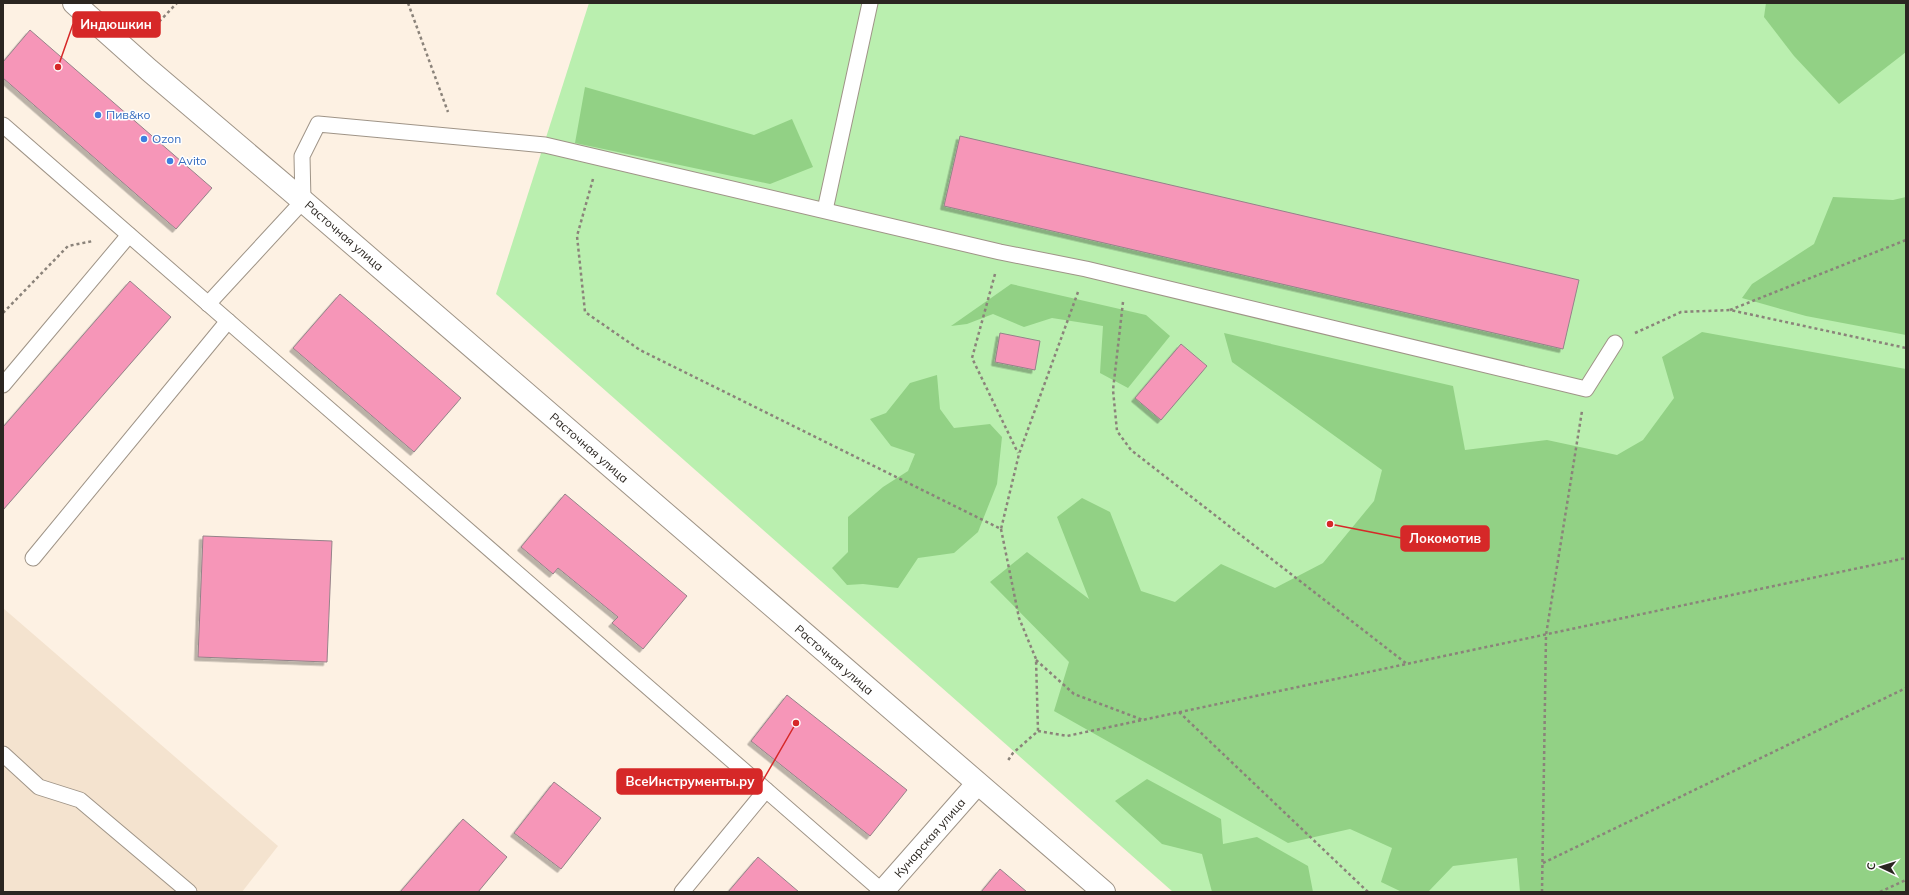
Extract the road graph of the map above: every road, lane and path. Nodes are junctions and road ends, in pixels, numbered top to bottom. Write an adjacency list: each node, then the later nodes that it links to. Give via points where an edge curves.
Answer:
1 (74, 3): 9 (main road, Расточная улица)
2 (177, 3): 5 (path)
3 (408, 3): 7 (path)
4 (870, 3): 10 (lane)
5 (155, 26)
6 (3, 125): 11 (lane)
7 (457, 137): 8 (lane, via 545,145); 9 (lane, via 318,124 302,156)
8 (599, 158): 10 (lane); 25 (path, via 577,236 585,312 640,350)
9 (303, 201): 16 (lane); 37 (main road, Расточная улица)
10 (825, 210): 13 (lane)
11 (129, 235): 16 (lane); 18 (path, via 68,246); 22 (lane)
12 (1906, 240): 17 (path)
13 (1000, 252): 14 (lane); 24 (path, via 972,358)
14 (1086, 269): 15 (lane); 24 (path)
15 (1126, 278): 23 (lane); 30 (path, via 1113,390 1117,431 1131,450)
16 (208, 304): 19 (lane)
17 (1730, 310): 20 (path, via 1681,312); 21 (path)
18 (3, 313)
19 (228, 321): 26 (lane); 38 (lane)
20 (1615, 343): 23 (lane)
21 (1906, 348)
22 (3, 385)
23 (1586, 389): 28 (path)
24 (1019, 454): 25 (path)
25 (1001, 529): 29 (path, via 1019,618)
26 (33, 558)
27 (1906, 558): 28 (path)
28 (1546, 635): 30 (path); 39 (path)
29 (1036, 659): 33 (path, via 1074,694); 34 (path)
30 (1407, 664): 32 (path)
31 (1906, 688): 39 (path)
32 (1179, 712): 33 (path); 45 (path)
33 (1143, 720): 34 (path, via 1067,736)
34 (1038, 731): 36 (path, via 1013,753)
35 (3, 754): 41 (lane, via 39,787 80,800)
36 (1007, 762)
37 (977, 784): 43 (main road, Кунарская улица); 44 (main road, Расточная улица)
38 (766, 790): 42 (lane); 43 (lane)
39 (1543, 863): 46 (path)
40 (1906, 880): 47 (path)
41 (189, 892)
42 (682, 892)
43 (882, 892)
44 (1104, 892)
45 (1368, 892)
46 (1542, 892)
47 (1880, 892)

